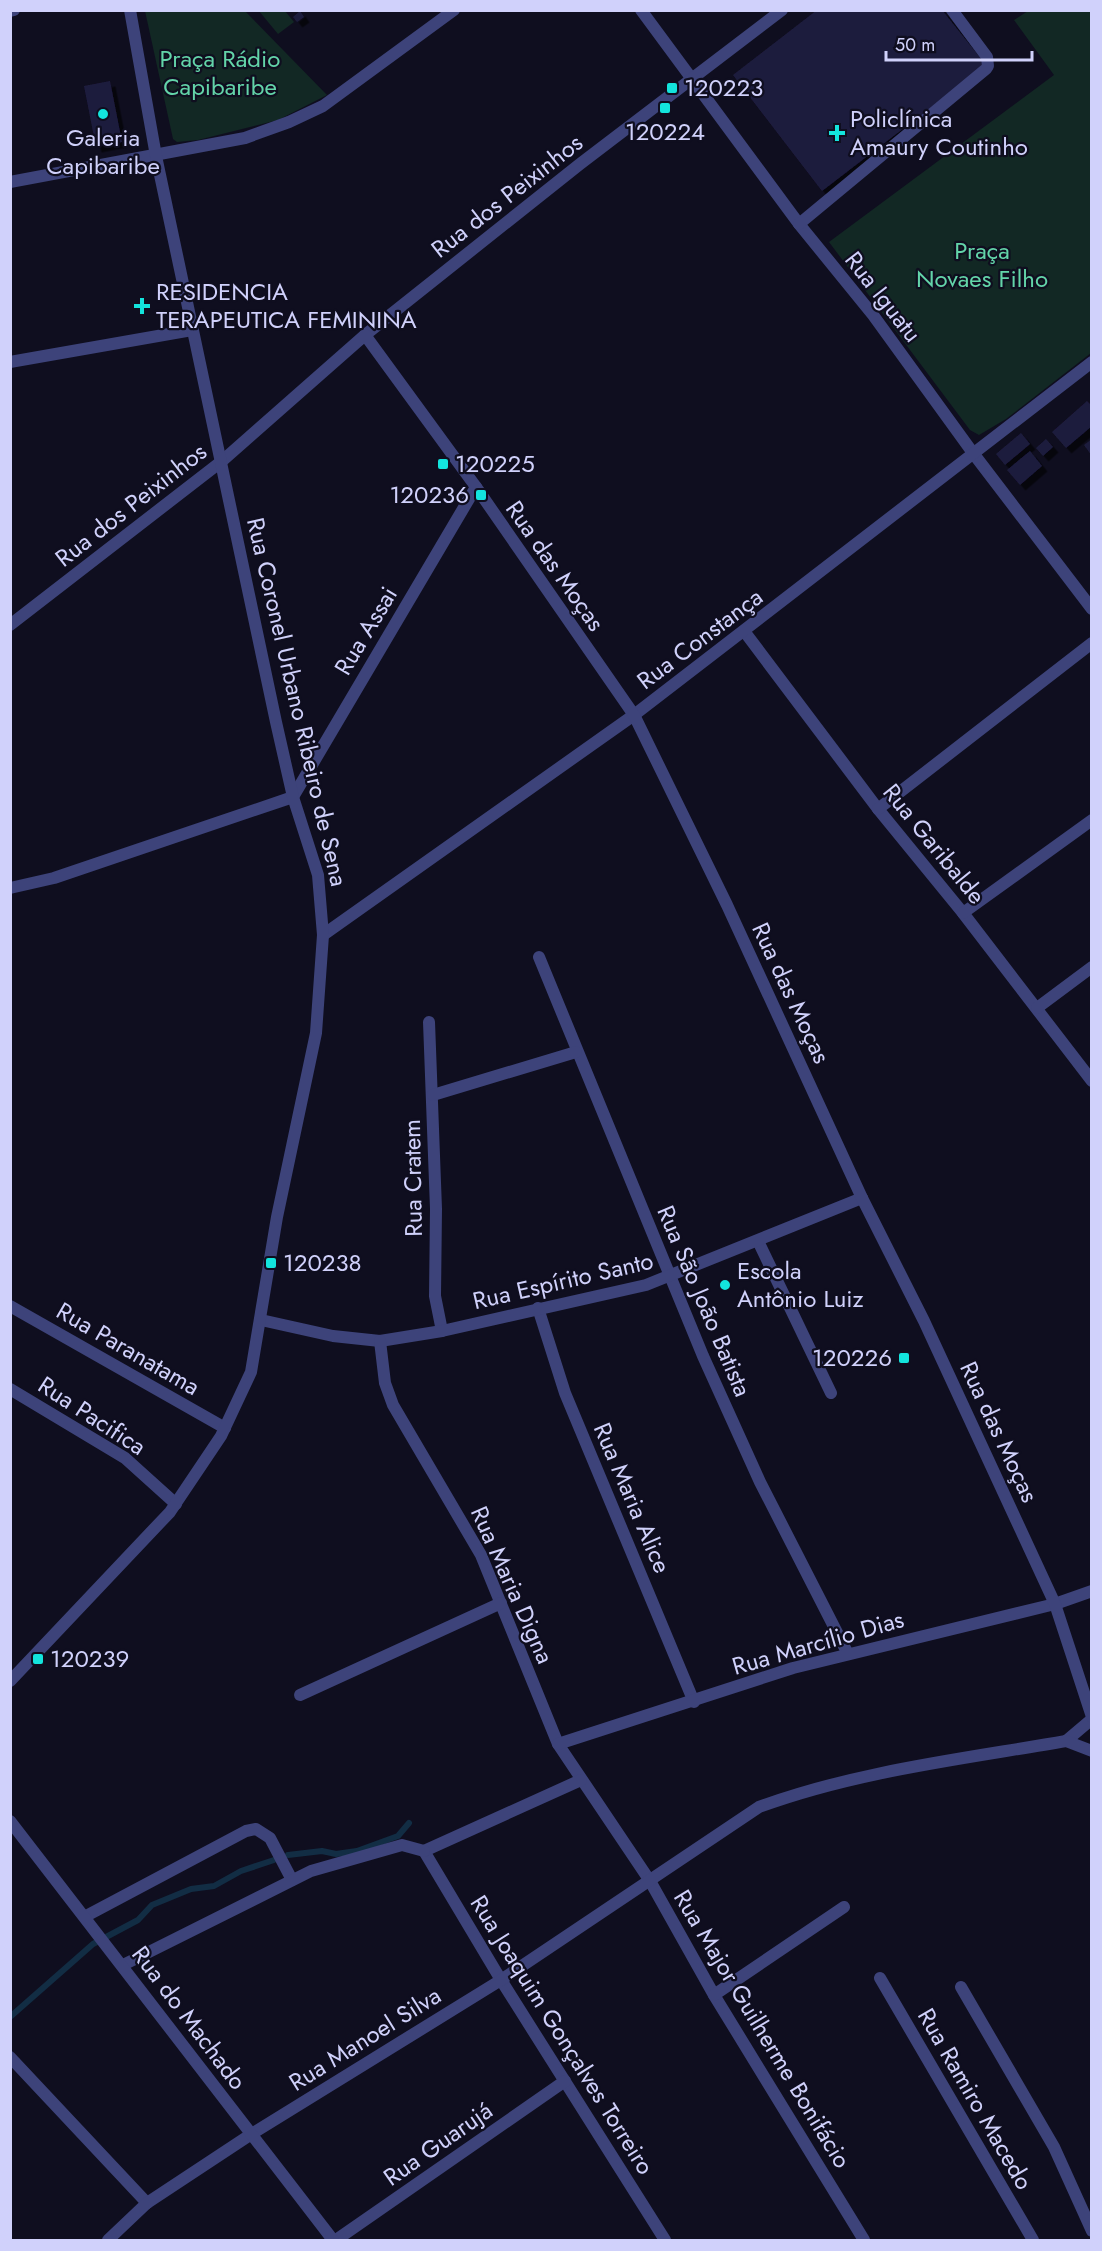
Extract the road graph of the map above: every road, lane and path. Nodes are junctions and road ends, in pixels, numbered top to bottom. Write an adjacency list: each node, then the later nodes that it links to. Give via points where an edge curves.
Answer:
1 (130, 10): 7 (street, Rua Coronel Urbano Ribeiro de Sena)
2 (454, 10): 7 (street, via 323,106 245,138)
3 (641, 10): 6 (street, Rua Iguatu)
4 (782, 10): 6 (street, Rua dos Peixinhos)
5 (952, 10): 9 (street, via 987,57 986,69)
6 (693, 80): 9 (street, Rua Iguatu); 11 (street, Rua dos Peixinhos, via 580,164)
7 (156, 156): 8 (street); 10 (street, Rua Coronel Urbano Ribeiro de Sena)
8 (10, 182)
9 (799, 224): 14 (street, Rua Iguatu, via 873,315)
10 (192, 330): 12 (street); 15 (street, Rua Coronel Urbano Ribeiro de Sena)
11 (365, 335): 15 (street, Rua dos Peixinhos); 16 (street, Rua das Moças)
12 (10, 362)
13 (1092, 362): 14 (street, Rua Constança)
14 (973, 453): 17 (street, Rua Iguatu); 19 (street, Rua Constança)
15 (222, 461): 18 (street, Rua dos Peixinhos); 22 (street, Rua Coronel Urbano Ribeiro de Sena)
16 (476, 487): 21 (street, Rua das Moças); 22 (street, Rua Assai)
17 (1092, 609)
18 (10, 626)
19 (744, 631): 21 (street, Rua Constança); 23 (street, Rua Garibalde)
20 (1092, 644): 23 (street)
21 (634, 715): 27 (street, Rua Constança); 35 (street, Rua das Moças, via 728,905)
22 (293, 797): 25 (street, via 54,878); 27 (street, Rua Coronel Urbano Ribeiro de Sena, via 318,875)
23 (878, 809): 26 (street, Rua Garibalde)
24 (1092, 820): 26 (street)
25 (10, 888)
26 (963, 914): 30 (street, Rua Garibalde)
27 (323, 935): 40 (street, Rua Coronel Urbano Ribeiro de Sena, via 316,1033 277,1217)
28 (539, 957): 32 (street, Rua São João Batista)
29 (1092, 967): 30 (street)
30 (1037, 1008): 33 (street, Rua Garibalde)
31 (429, 1022): 34 (street, Rua Cratem)
32 (576, 1052): 34 (street); 37 (street, Rua São João Batista)
33 (1092, 1081)
34 (433, 1095): 41 (street, Rua Cratem, via 435,1296)
35 (862, 1198): 36 (street, Rua Espírito Santo); 49 (street, Rua das Moças, via 924,1321)
36 (758, 1241): 37 (street, Rua Espírito Santo); 44 (street)
37 (670, 1277): 39 (street, Rua Espírito Santo); 50 (street, Rua São João Batista, via 760,1482)
38 (10, 1306): 45 (street, Rua Paranatama)
39 (537, 1308): 41 (street, Rua Espírito Santo); 53 (street, Rua Maria Alice, via 565,1393)
40 (261, 1320): 42 (street, Rua Espírito Santo, via 333,1336); 45 (street, Rua Coronel Urbano Ribeiro de Sena, via 251,1372)
41 (442, 1331): 42 (street, Rua Espírito Santo)
42 (380, 1341): 48 (street, Rua Maria Digna, via 385,1383 393,1405 481,1556)
43 (10, 1389): 46 (street, Rua Pacifica, via 125,1458)
44 (831, 1393)
45 (225, 1428): 46 (street, Rua Coronel Urbano Ribeiro de Sena)
46 (176, 1504): 51 (street, Rua Coronel Urbano Ribeiro de Sena)
47 (1092, 1591): 49 (street, Rua Marcílio Dias)
48 (501, 1604): 52 (street); 56 (street, Rua Maria Digna)
49 (1055, 1604): 50 (street, Rua Marcílio Dias); 54 (street, Rua das Moças)
50 (848, 1654): 53 (street, Rua Marcílio Dias, via 793,1668)
51 (10, 1681)
52 (300, 1695)
53 (694, 1702): 56 (street, Rua Marcílio Dias)
54 (1092, 1718): 55 (street)
55 (1066, 1741): 57 (street); 63 (street, Rua Manoel Silva, via 896,1770 803,1791 759,1807)
56 (558, 1744): 58 (street, Rua Maria Digna)
57 (1092, 1751)
58 (581, 1780): 60 (street, Rua Maria Digna); 61 (street)
59 (10, 1821): 65 (street, Rua do Machado)
60 (622, 1839): 63 (street, Rua Major Guilherme Bonifácio)
61 (424, 1851): 62 (street, via 402,1845); 68 (street, Rua Joaquim Gonçalves Torreiro)
62 (292, 1880): 65 (street, via 270,1838 256,1829); 66 (street)
63 (650, 1881): 68 (street, Rua Manoel Silva); 70 (street, Rua Major Guilherme Bonifácio)
64 (844, 1907): 70 (street)
65 (86, 1916): 66 (street, Rua do Machado)
66 (123, 1965): 73 (street, Rua do Machado)
67 (880, 1978): 80 (street, Rua Ramiro Macedo)
68 (501, 1980): 72 (street, Rua Joaquim Gonçalves Torreiro); 73 (street, Rua Manoel Silva)
69 (961, 1987): 75 (street, via 1054,2146)
70 (714, 1995): 79 (street, Rua Major Guilherme Bonifácio)
71 (10, 2057): 74 (street)
72 (565, 2081): 77 (street, Rua Guarujá); 78 (street, Rua Joaquim Gonçalves Torreiro)
73 (250, 2135): 74 (street, Rua Manoel Silva); 77 (street, Rua do Machado)
74 (147, 2204): 76 (street, Rua Manoel Silva)
75 (1092, 2231)
76 (108, 2241)
77 (334, 2241)
78 (665, 2241)
79 (864, 2241)
80 (1033, 2241)

